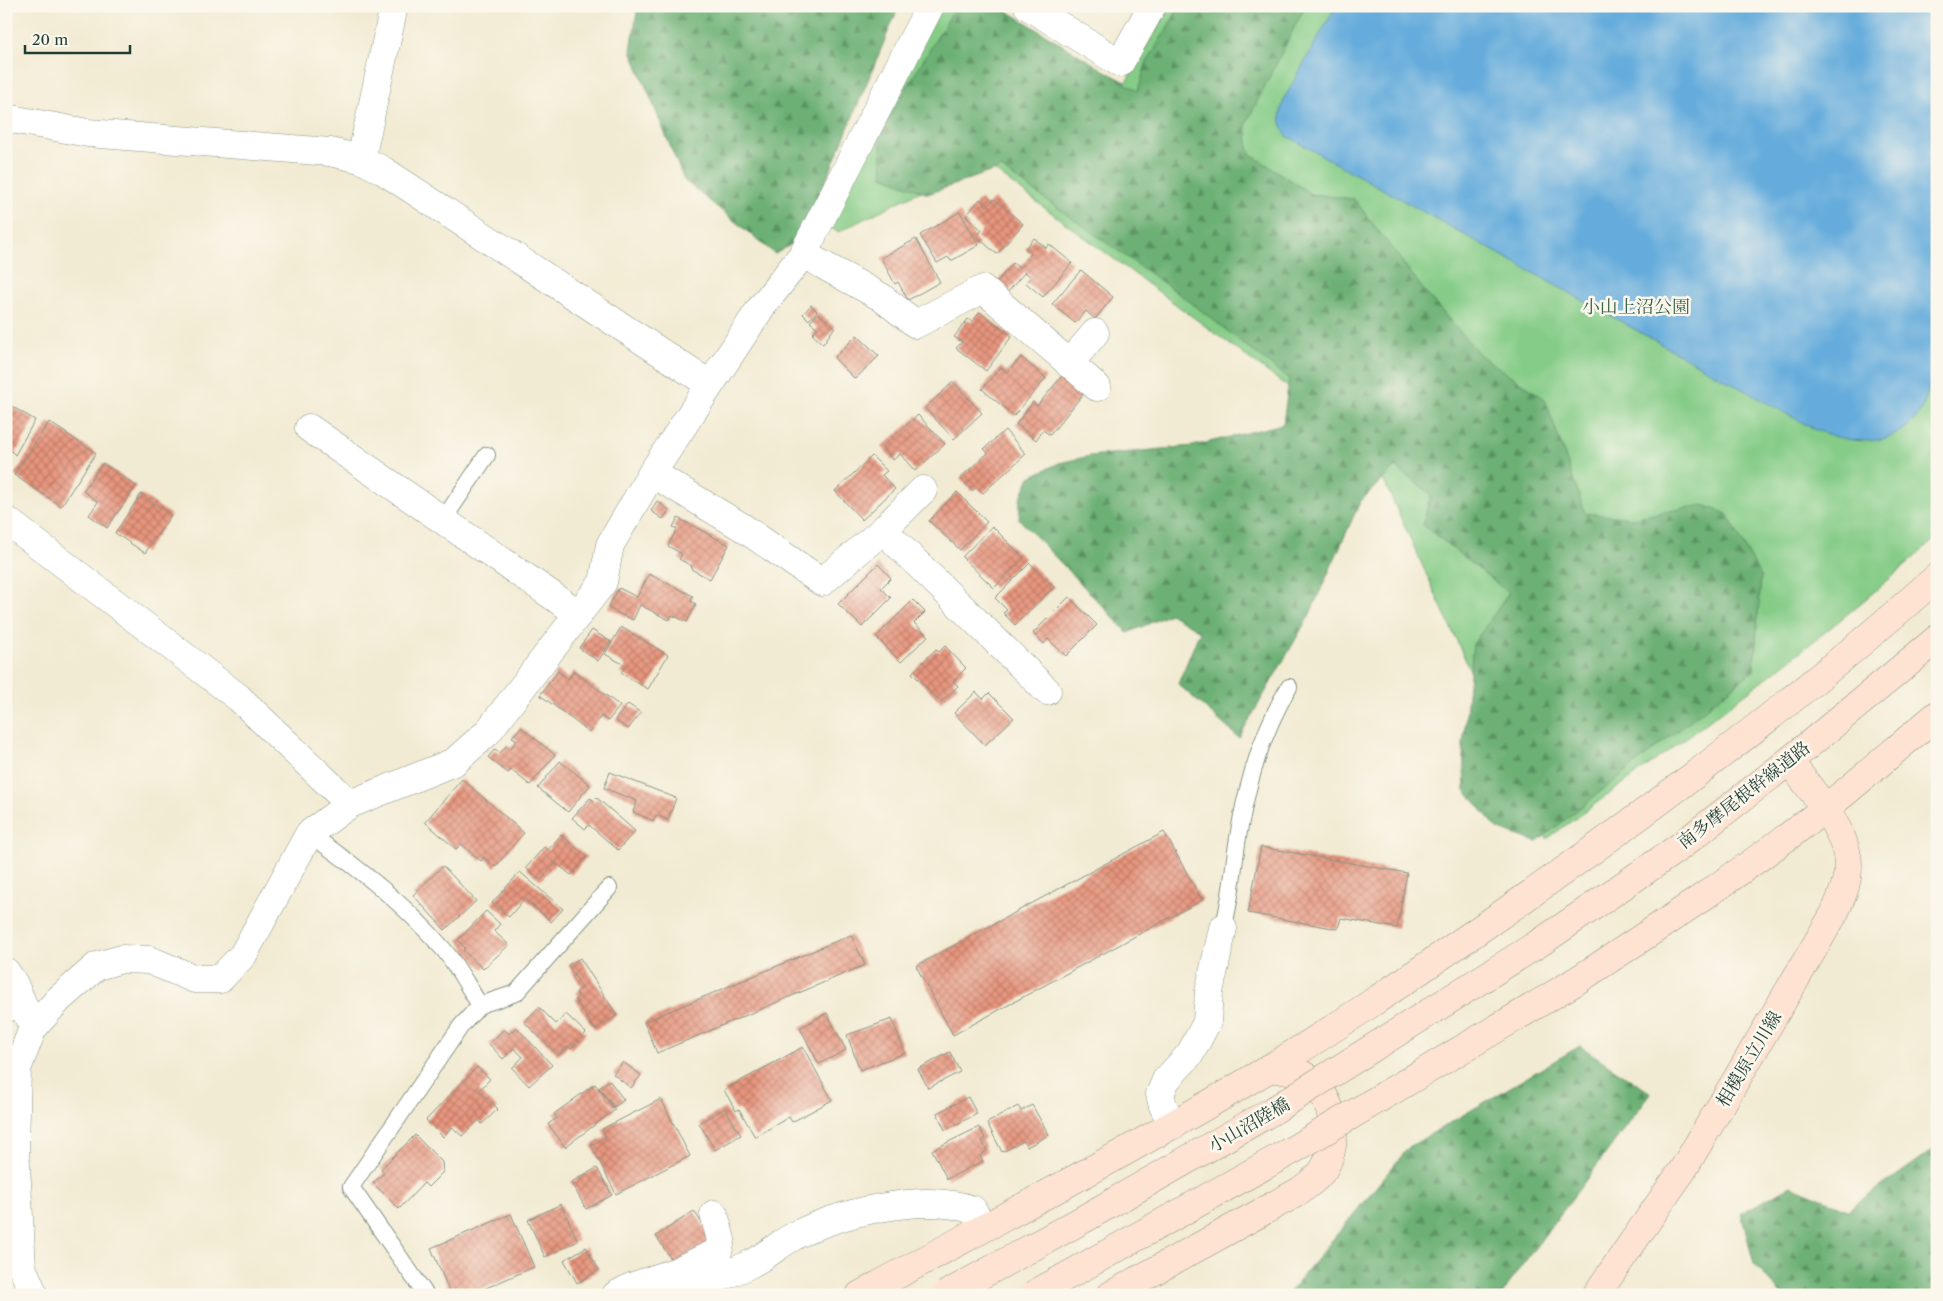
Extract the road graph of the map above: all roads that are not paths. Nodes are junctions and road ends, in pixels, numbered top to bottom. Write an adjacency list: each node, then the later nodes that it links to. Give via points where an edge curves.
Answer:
1 (394, 6): 6 (street)
2 (930, 6): 7 (street)
3 (1028, 6): 4 (street, via 1120,63)
4 (1152, 6)
5 (6, 118): 6 (street, via 88,133 330,152)
6 (360, 159): 10 (street, via 384,171)
7 (803, 254): 9 (street, via 881,297 916,324 983,289); 10 (street, via 760,309)
8 (1095, 333): 9 (street)
9 (1070, 364): 11 (street)
10 (709, 384): 14 (street)
11 (1097, 387)
12 (309, 428): 17 (street)
13 (487, 455): 17 (lane)
14 (652, 473): 18 (street, via 742,527 822,582); 20 (street, via 610,545 603,582)
15 (923, 490): 18 (street)
16 (6, 520): 26 (street, via 239,698)
17 (443, 520): 20 (street)
18 (884, 530): 23 (street)
19 (1937, 577): 35 (main road, via 1704,769 1411,976)
20 (579, 614): 26 (street, via 487,733 454,762)
21 (1937, 639): 25 (main road, 南多摩尾根幹線道路)
22 (1289, 687): 30 (lane, via 1266,731 1252,768)
23 (1048, 691)
24 (1937, 715): 27 (main road)
25 (1789, 761): 27 (main road, 相模原立川線); 31 (main road, 南多摩尾根幹線道路, via 1678,848)
26 (350, 804): 28 (street)
27 (1825, 808): 45 (main road, bridge, via 1706,896 1574,982 1296,1148); 47 (main road, 相模原立川線, via 1844,846 1848,867 1845,889 1834,914 1684,1168)
28 (309, 834): 33 (lane, via 357,866 401,907 445,951); 34 (street, via 243,954 220,979 195,979 149,960 122,959 97,966 59,999)
29 (609, 888): 33 (lane, via 516,993)
30 (1223, 928): 36 (street, via 1209,992 1207,1022 1190,1054 1166,1080 1160,1094 1162,1106)
31 (1544, 940): 44 (main road, 小山沼陸橋, bridge, via 1274,1110)
32 (6, 972): 34 (street)
33 (480, 1004): 40 (lane, via 461,1026 351,1187)
34 (21, 1016): 39 (street, via 16,1150 22,1267)
35 (1268, 1069): 36 (main road); 46 (main road, via 1288,1069 1306,1076 1326,1097 1333,1120 1331,1152 1322,1171 1300,1191)
36 (1173, 1125): 38 (main road)
37 (714, 1214): 41 (street, via 721,1240 718,1252)
38 (983, 1228): 42 (street, via 974,1210 962,1206 908,1205 839,1216 790,1238 751,1264); 43 (main road)
39 (34, 1295)
40 (426, 1295)
41 (616, 1295)
42 (672, 1295)
43 (860, 1295)
44 (946, 1295)
45 (1033, 1295)
46 (1111, 1295)
47 (1596, 1295)

